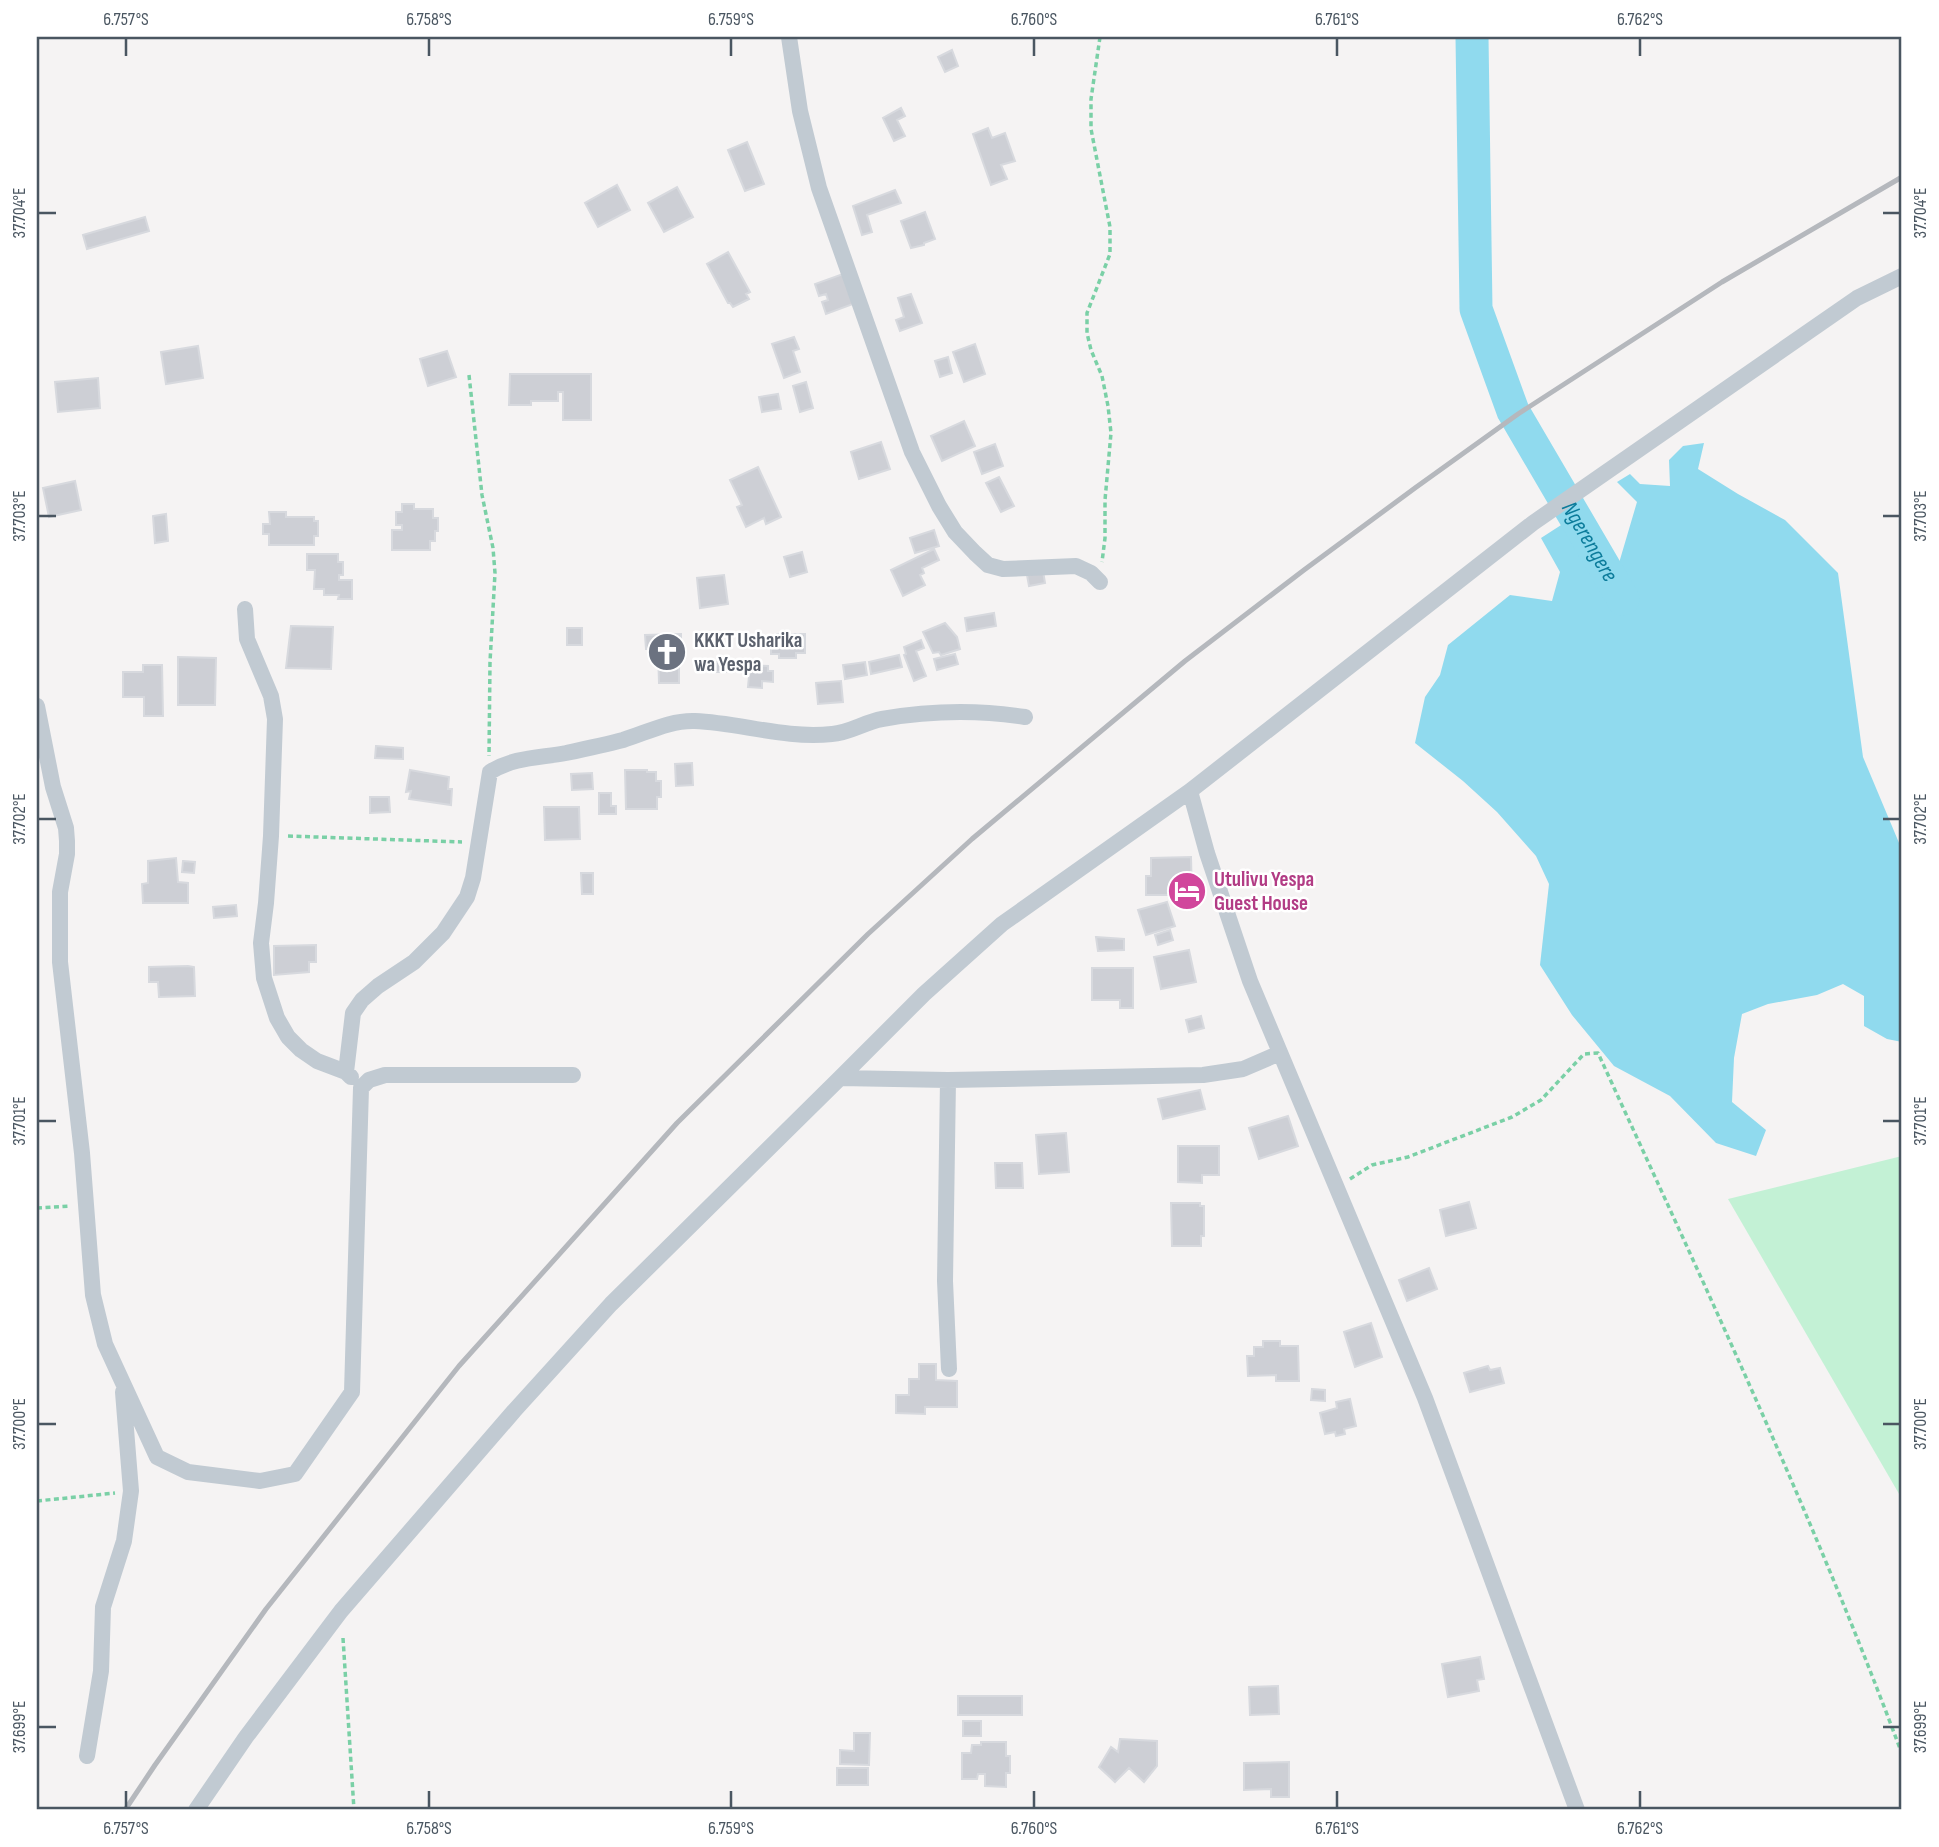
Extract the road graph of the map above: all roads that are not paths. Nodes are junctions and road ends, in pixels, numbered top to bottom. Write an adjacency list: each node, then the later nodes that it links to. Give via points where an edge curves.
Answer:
1 (789, 37): 3 (street, via 800,111 819,188 912,452 939,506 956,532 988,565 1003,569 1076,566)
2 (1902, 276): 7 (street, via 1857,298 1586,484)
3 (1100, 582)
4 (245, 609): 9 (street, via 247,639 271,696 275,719 261,943 264,978 288,1037 317,1061)
5 (37, 706): 15 (street, via 67,841 60,892 60,961 93,1295 105,1344)
6 (1025, 717): 9 (street, via 921,714 879,720 835,734 802,736 691,721 502,764 490,772 467,897 443,933 414,962 362,1000 353,1013)
7 (1190, 791): 8 (street, via 1250,981); 11 (street, via 1002,924)
8 (1280, 1053): 12 (street, via 1243,1069 1203,1075); 18 (street, via 1425,1398)
9 (346, 1072): 13 (street)
10 (573, 1075): 13 (street, via 385,1075)
11 (840, 1078): 12 (street); 17 (street, via 611,1304 514,1411 341,1611)
12 (948, 1080): 14 (street)
13 (361, 1088): 15 (street, via 352,1392 295,1474 260,1481 188,1472 157,1457)
14 (948, 1369)
15 (122, 1383): 16 (street, via 131,1491 124,1541 103,1606 101,1671)
16 (87, 1756)
17 (196, 1810)
18 (1577, 1810)

